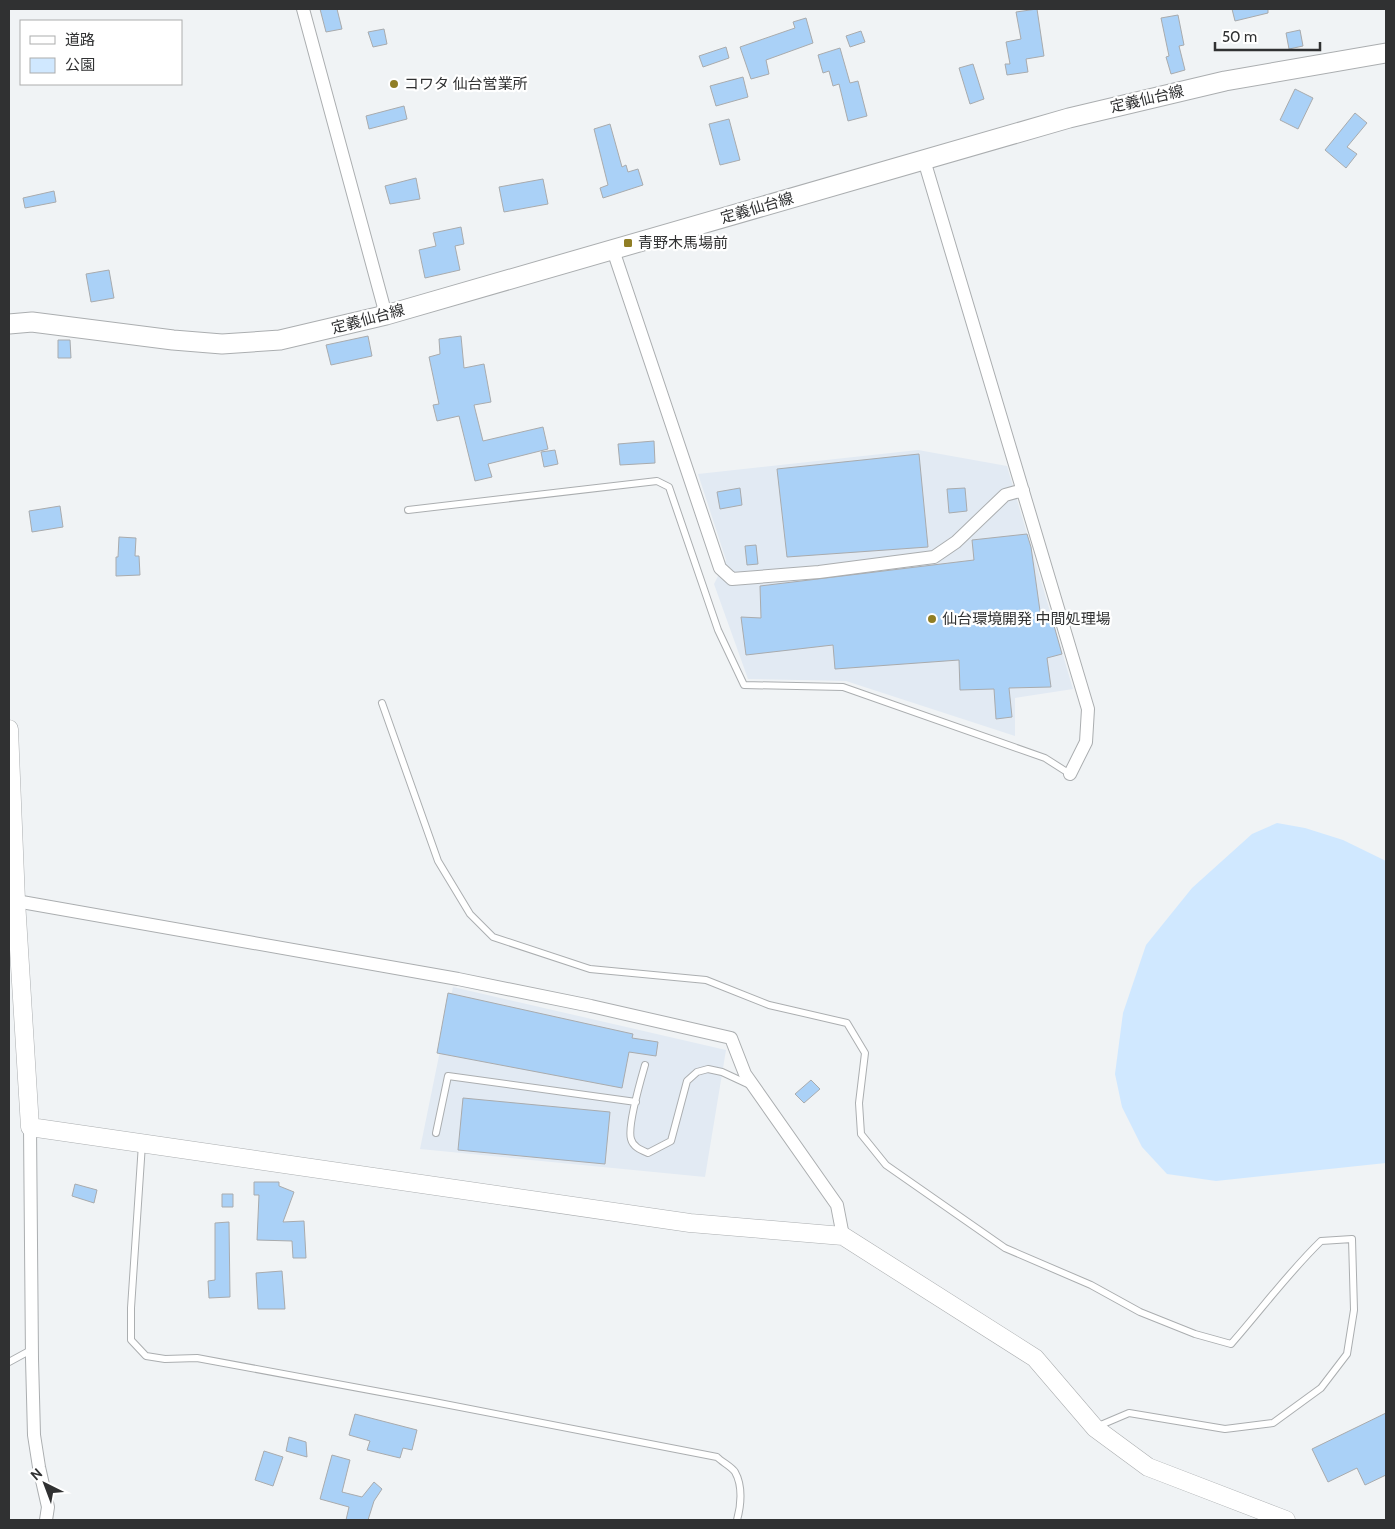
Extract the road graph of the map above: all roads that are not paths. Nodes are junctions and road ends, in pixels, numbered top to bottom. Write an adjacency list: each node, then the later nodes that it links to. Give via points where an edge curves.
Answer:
1 (303, 9): 5 (street)
2 (1386, 53): 3 (main road, 定義仙台線, via 1225,81 1134,102)
3 (924, 160): 4 (main road, 定義仙台線); 7 (street)
4 (613, 250): 5 (main road, 定義仙台線); 7 (street, via 720,568 732,579 934,557 956,542 1005,495)
5 (386, 315): 6 (main road, 定義仙台線, via 280,340 222,344 32,322)
6 (9, 324)
7 (1023, 490): 11 (street, via 1088,709 1086,742)
8 (408, 510): 11 (lane, via 657,481 669,487 718,630 744,685 843,687 1045,758)
9 (382, 703): 22 (lane, via 438,861 470,914 493,937 590,969 706,980 769,1006 847,1024 865,1053 859,1103 861,1134 886,1164 1005,1248 1091,1285 1140,1312 1195,1334 1231,1344 1296,1265 1321,1241 1352,1239 1354,1310 1348,1354 1321,1388 1273,1423 1225,1429 1130,1413)
10 (9, 729): 12 (street)
11 (1070, 774)
12 (16, 901): 14 (street, via 458,979 730,1038); 16 (street)
13 (644, 1064): 15 (lane)
14 (754, 1087): 15 (lane, via 708,1068 697,1072 687,1081 672,1140 648,1153 638,1150 631,1138); 19 (street, via 837,1205)
15 (636, 1102): 17 (lane, via 448,1076)
16 (30, 1126): 18 (street); 20 (street)
17 (436, 1133)
18 (142, 1143): 19 (street, via 690,1224); 24 (lane, via 131,1340 146,1356 197,1358 717,1457 735,1471 740,1488)
19 (843, 1236): 22 (street, via 1035,1358)
20 (31, 1350): 21 (lane); 23 (street, via 34,1434 48,1507)
21 (9, 1362)
22 (1095, 1428): 25 (street, via 1148,1467)
23 (46, 1520)
24 (737, 1520)
25 (1286, 1520)

